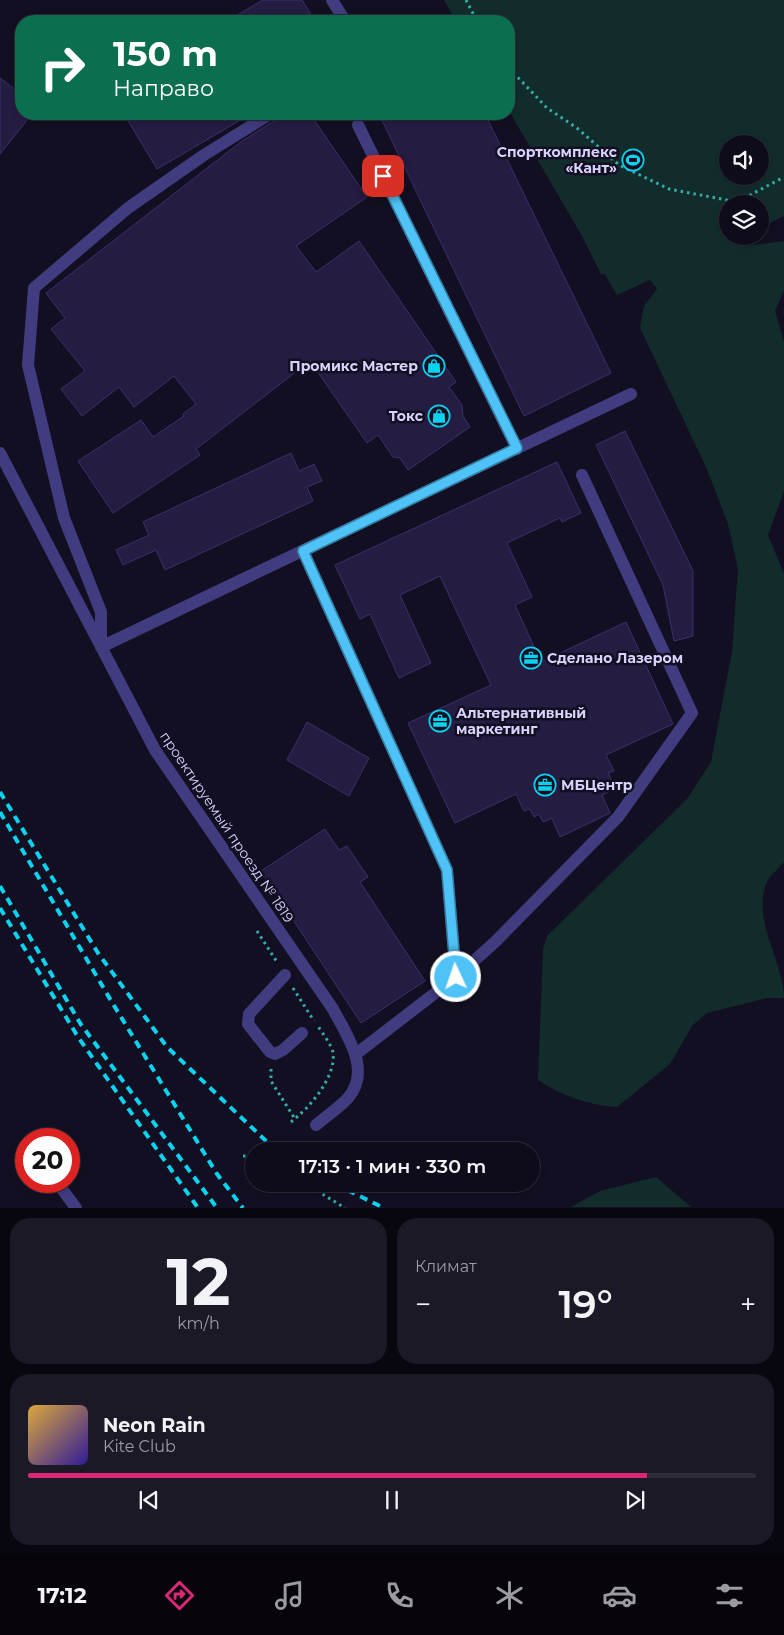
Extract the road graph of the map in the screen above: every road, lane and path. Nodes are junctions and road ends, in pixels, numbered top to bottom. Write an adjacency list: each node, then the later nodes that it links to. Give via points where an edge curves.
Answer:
1 (332, 0): 3 (street)
2 (466, 0): 4 (path)
3 (341, 15)
4 (474, 15)
5 (515, 74): 8 (path, via 547,108 578,128 619,165 669,189 737,202)
6 (260, 120): 14 (street, via 128,208 34,288 28,365 64,518 101,612)
7 (358, 125): 10 (street)
8 (784, 177)
9 (631, 394): 10 (street)
10 (517, 448): 13 (street)
11 (0, 453): 14 (street, проектируемый проезд № 1819)
12 (582, 475): 17 (street, via 692,713 618,817 495,942)
13 (303, 551): 14 (street); 17 (street, via 447,870)
14 (101, 647): 20 (street, проектируемый проезд № 1819, via 155,750 333,1010)
15 (254, 926): 16 (path)
16 (286, 976): 19 (street, via 247,1018 248,1024); 19 (path, via 334,1052 322,1089 293,1120 269,1075)
17 (456, 977): 20 (street)
18 (302, 1033): 19 (street)
19 (275, 1054)
20 (356, 1054): 21 (street, проектируемый проезд № 1819, via 358,1073 352,1091)
21 (316, 1125)
22 (319, 1192): 25 (path)
23 (65, 1193): 24 (street)
24 (76, 1208)
25 (345, 1208)

